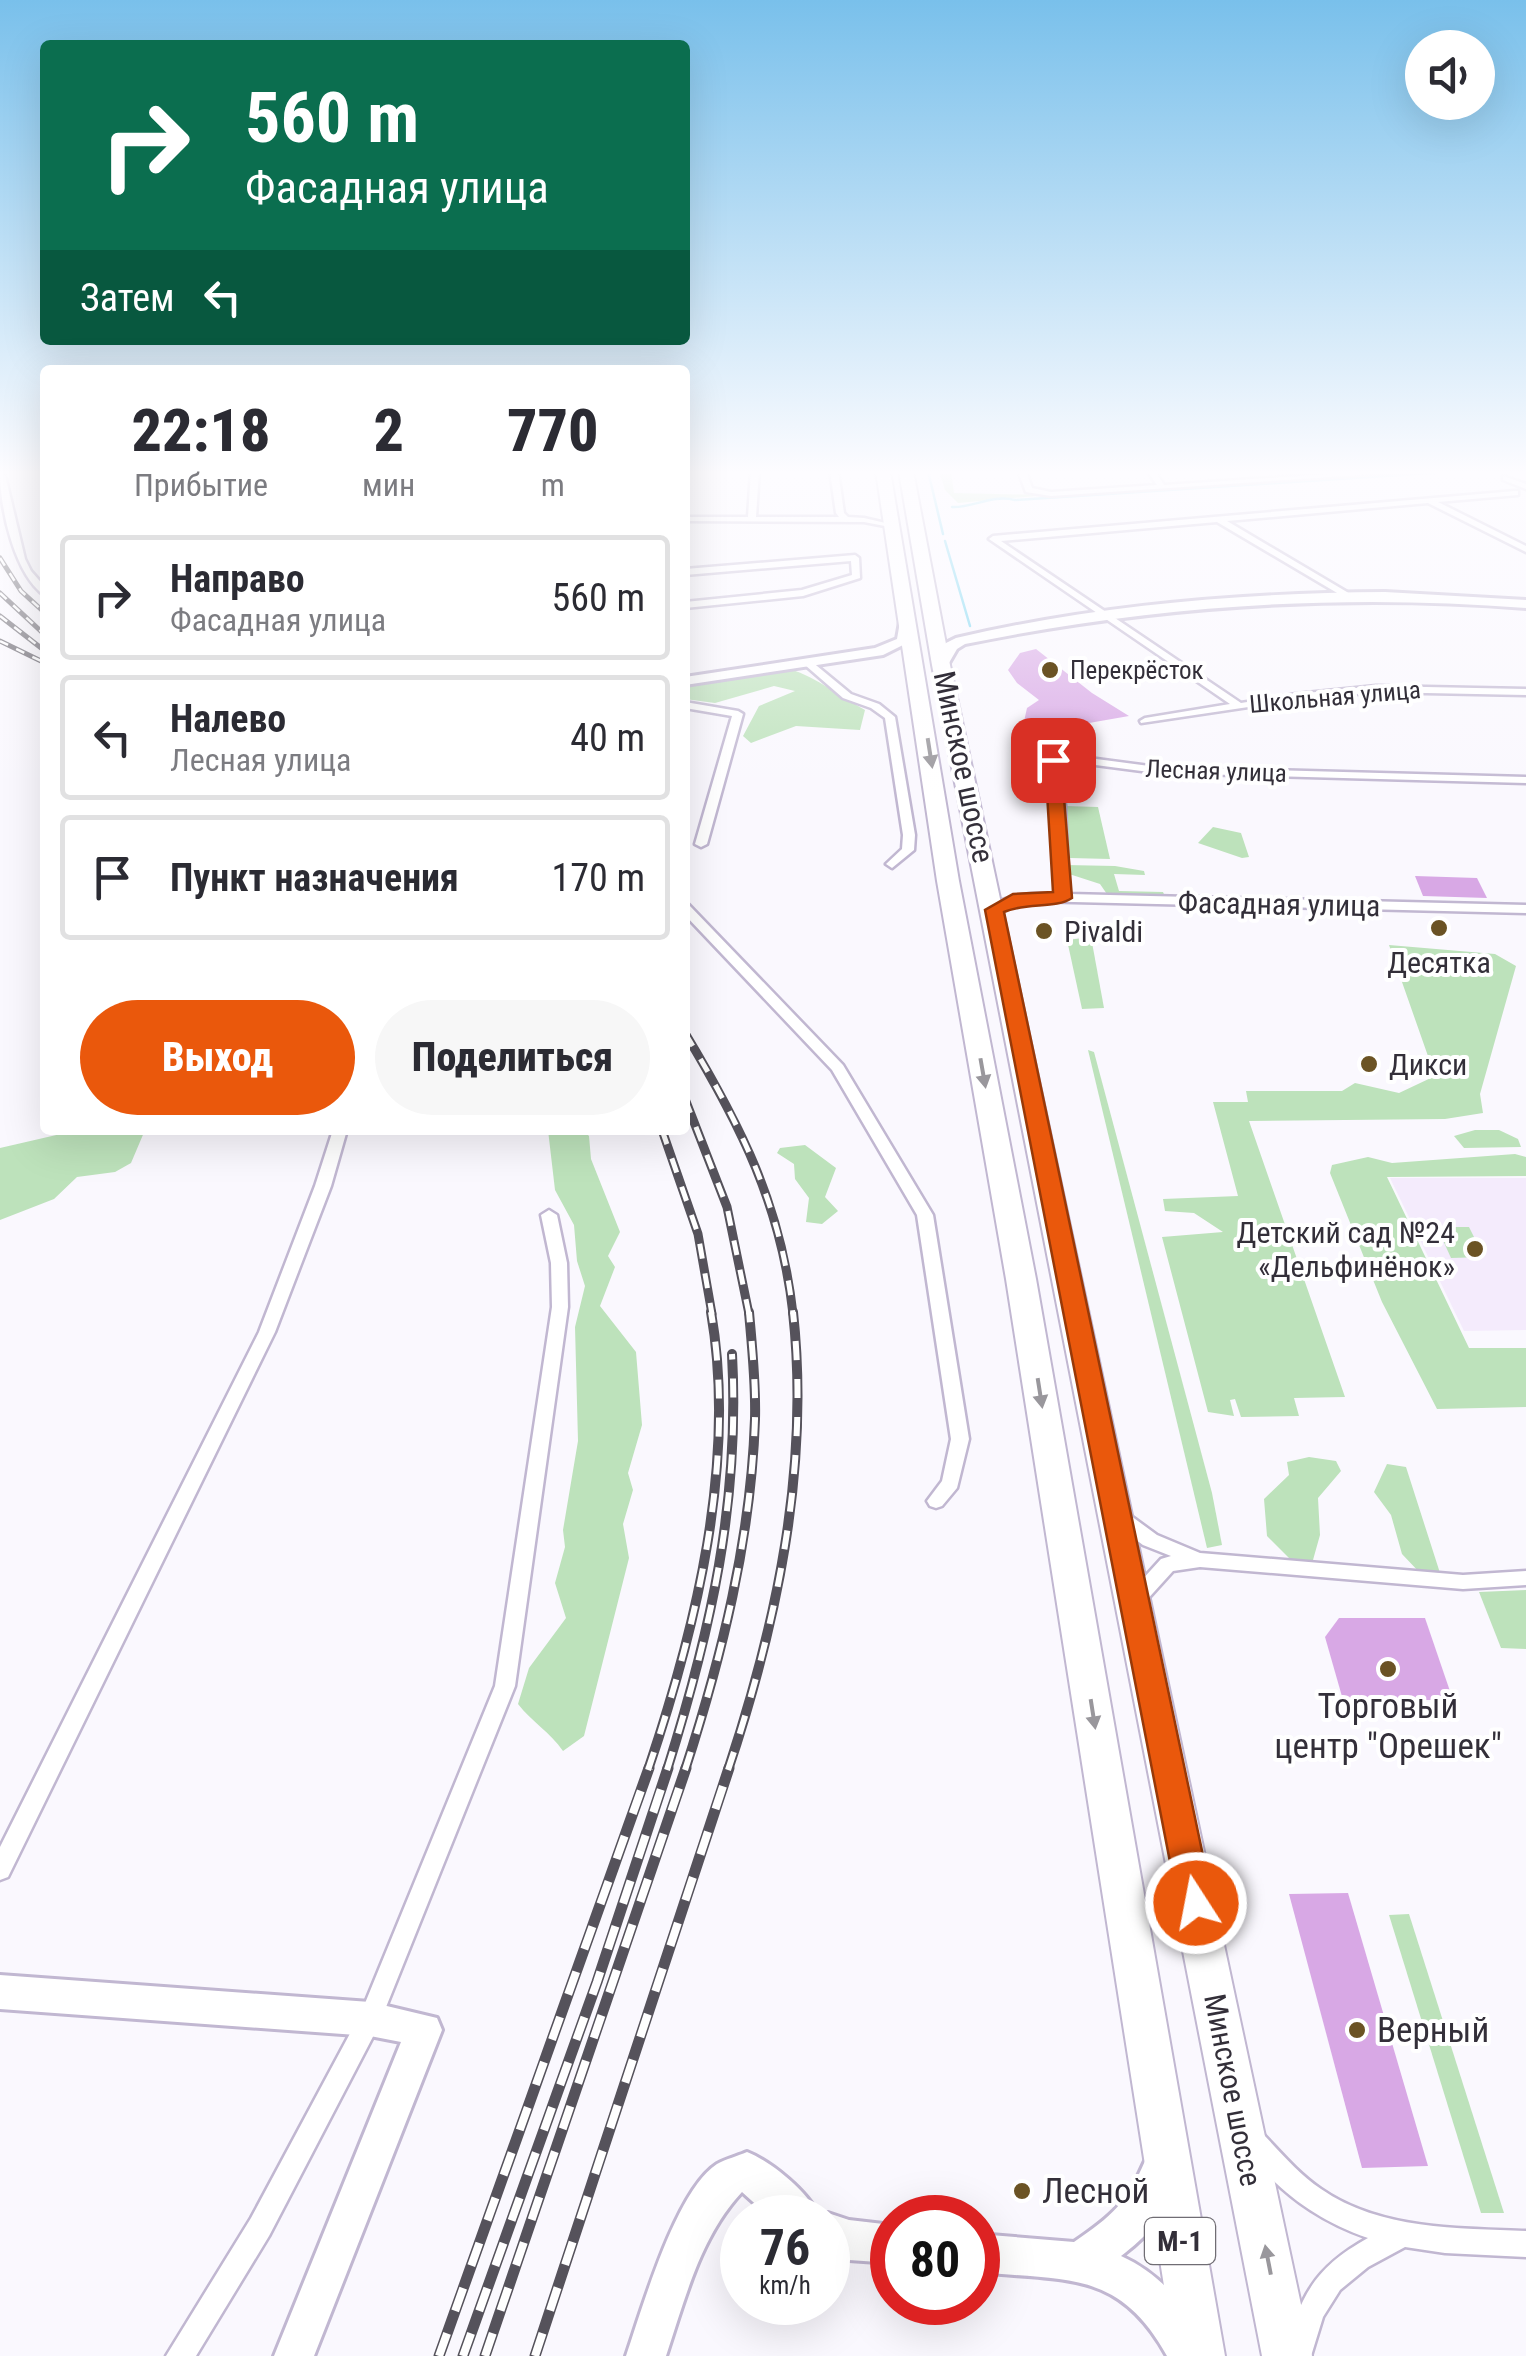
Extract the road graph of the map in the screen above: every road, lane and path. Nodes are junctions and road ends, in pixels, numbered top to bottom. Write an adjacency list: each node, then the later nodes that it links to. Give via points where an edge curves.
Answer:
1 (841, 581): 8 (street, via 803,593)
2 (908, 581): 10 (highway, Минское шоссе / М-1)
3 (916, 581): 10 (highway, Минское шоссе / М-1)
4 (1056, 581): 9 (street)
5 (1323, 581): 6 (street)
6 (1349, 596): 7 (street); 9 (street)
7 (1526, 604)
8 (690, 605)
9 (1110, 617): 11 (street); 18 (street)
10 (919, 619): 11 (street, via 953,633); 12 (street, via 904,641); 14 (highway, Минское шоссе / М-1)
11 (986, 635): 14 (street, via 951,646)
12 (878, 652): 13 (street); 14 (street)
13 (808, 662): 15 (street); 22 (street, via 847,696 890,717 909,835 908,850)
14 (929, 670): 23 (highway, Минское шоссе / М-1); 38 (highway, Минское шоссе / М-1, one-way to 38, via 948,881 1021,1279)
15 (690, 680)
16 (1526, 692): 18 (street, Школьная улица, via 1376,689)
17 (690, 706): 21 (street, via 738,714)
18 (1238, 706): 19 (street, Школьная улица)
19 (1144, 720)
20 (1526, 780): 25 (street, Лесная улица, via 1157,770 1050,756)
21 (702, 844)
22 (892, 864)
23 (991, 895): 24 (street, Фасадная улица); 24 (street, Фасадная улица, via 1006,901); 31 (highway, Минское шоссе / М-1)
24 (1032, 897): 25 (street, Фасадная улица)
25 (1062, 898): 26 (street, Фасадная улица)
26 (1526, 909)
27 (690, 913): 30 (street, via 838,1068 925,1215 960,1439 951,1483)
28 (338, 1135): 35 (street, via 267,1332)
29 (549, 1214): 37 (street, via 560,1308 505,1686)
30 (936, 1502)
31 (1117, 1516): 32 (street, via 1150,1540); 34 (highway, Минское шоссе / М-1)
32 (1200, 1560): 33 (street, via 1463,1582); 34 (street, via 1168,1564)
33 (1526, 1578)
34 (1134, 1601): 39 (highway, Минское шоссе / М-1)
35 (0, 1870)
36 (0, 1992): 37 (street)
37 (370, 2019): 45 (street, via 260,2227); 46 (street, via 424,2030)
38 (1160, 2126): 44 (street, via 1158,2175 1145,2211); 49 (highway, Минское шоссе / М-1)
39 (1241, 2129): 41 (street, via 1314,2200); 50 (highway, Минское шоссе / М-1, one-way to 39)
40 (774, 2195): 47 (street, via 747,2171 729,2177 698,2220)
41 (1400, 2236): 42 (street); 51 (street, via 1347,2262 1326,2284)
42 (1526, 2244)
43 (1000, 2254): 44 (street)
44 (1082, 2260): 48 (street, via 1150,2293)
45 (180, 2356)
46 (294, 2356)
47 (646, 2356)
48 (1190, 2356)
49 (1200, 2356)
50 (1287, 2356)
51 (1296, 2356)

